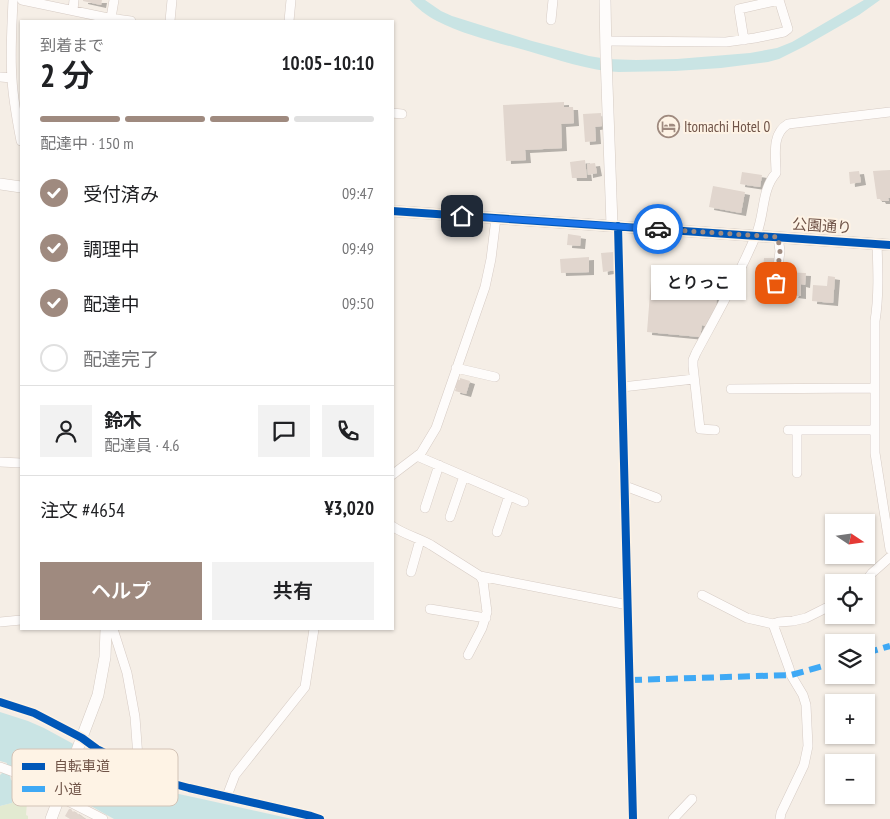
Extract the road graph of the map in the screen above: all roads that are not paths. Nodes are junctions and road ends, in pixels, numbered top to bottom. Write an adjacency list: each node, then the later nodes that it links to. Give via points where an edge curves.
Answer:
1 (13, 0): 17 (street)
2 (22, 0): 10 (street)
3 (74, 0): 10 (street)
4 (114, 0): 11 (street)
5 (172, 0): 12 (street)
6 (291, 0): 13 (street)
7 (553, 0): 14 (street)
8 (605, 0): 16 (street)
9 (779, 0): 15 (street, via 738,9); 15 (street, via 788,29)
10 (73, 10): 11 (street)
11 (108, 19)
12 (170, 20)
13 (290, 20)
14 (550, 20)
15 (744, 40): 16 (street)
16 (606, 41): 25 (street)
17 (15, 74): 18 (street); 20 (street)
18 (0, 77)
19 (890, 112): 26 (street, via 782,127 776,141 776,173 765,193)
20 (19, 114)
21 (0, 184): 22 (street)
22 (20, 187)
23 (394, 211): 24 (street, 公園通り)
24 (496, 218): 25 (street, 公園通り); 31 (street, via 485,286)
25 (615, 226): 26 (street, 公園通り); 34 (street)
26 (756, 235): 27 (street, 公園通り); 33 (street, via 696,353)
27 (778, 237): 28 (street, 公園通り); 30 (street, via 780,252)
28 (877, 244): 29 (street, 公園通り); 35 (street)
29 (890, 245)
30 (774, 298)
31 (456, 368): 32 (street); 39 (street, via 436,428)
32 (495, 377)
33 (694, 379): 34 (street); 37 (street, via 700,429)
34 (622, 387): 46 (street)
35 (875, 388): 36 (street); 38 (street)
36 (731, 389)
37 (715, 430)
38 (875, 430): 44 (street, via 793,430); 55 (street, via 875,453)
39 (417, 456): 42 (street); 43 (street)
40 (0, 462): 41 (street)
41 (20, 463)
42 (439, 465): 45 (street); 50 (street)
43 (394, 473)
44 (797, 473)
45 (464, 476): 47 (street); 51 (street)
46 (625, 486): 48 (street); 61 (street)
47 (509, 496): 49 (street); 53 (street)
48 (657, 498)
49 (524, 502)
50 (424, 508)
51 (450, 517)
52 (394, 528): 54 (street)
53 (497, 532)
54 (420, 540): 57 (street); 59 (street)
55 (890, 548)
56 (890, 557): 58 (street)
57 (411, 572)
58 (871, 574)
59 (480, 576): 61 (street); 64 (street)
60 (702, 595): 67 (street, via 747,618)
61 (628, 605): 85 (street)
62 (430, 609): 64 (street)
63 (825, 609): 67 (street, via 806,618)
64 (486, 618): 71 (street)
65 (20, 620): 66 (street)
66 (0, 622)
67 (773, 624): 87 (street, via 791,675 806,705 808,746 804,765)
68 (106, 630): 73 (street, via 98,695)
69 (114, 630): 76 (street, via 127,673)
70 (314, 630): 78 (street, via 305,687 235,775)
71 (468, 655)
72 (0, 702): 73 (street, via 34,713)
73 (81, 741): 74 (street); 75 (street)
74 (78, 749)
75 (95, 749)
76 (137, 749)
77 (178, 785): 78 (street)
78 (227, 796): 84 (street)
79 (692, 799): 86 (street)
80 (56, 806): 82 (street)
81 (80, 806): 83 (street)
82 (51, 819)
83 (103, 819)
84 (320, 819)
85 (633, 819)
86 (673, 819)
87 (780, 819)

